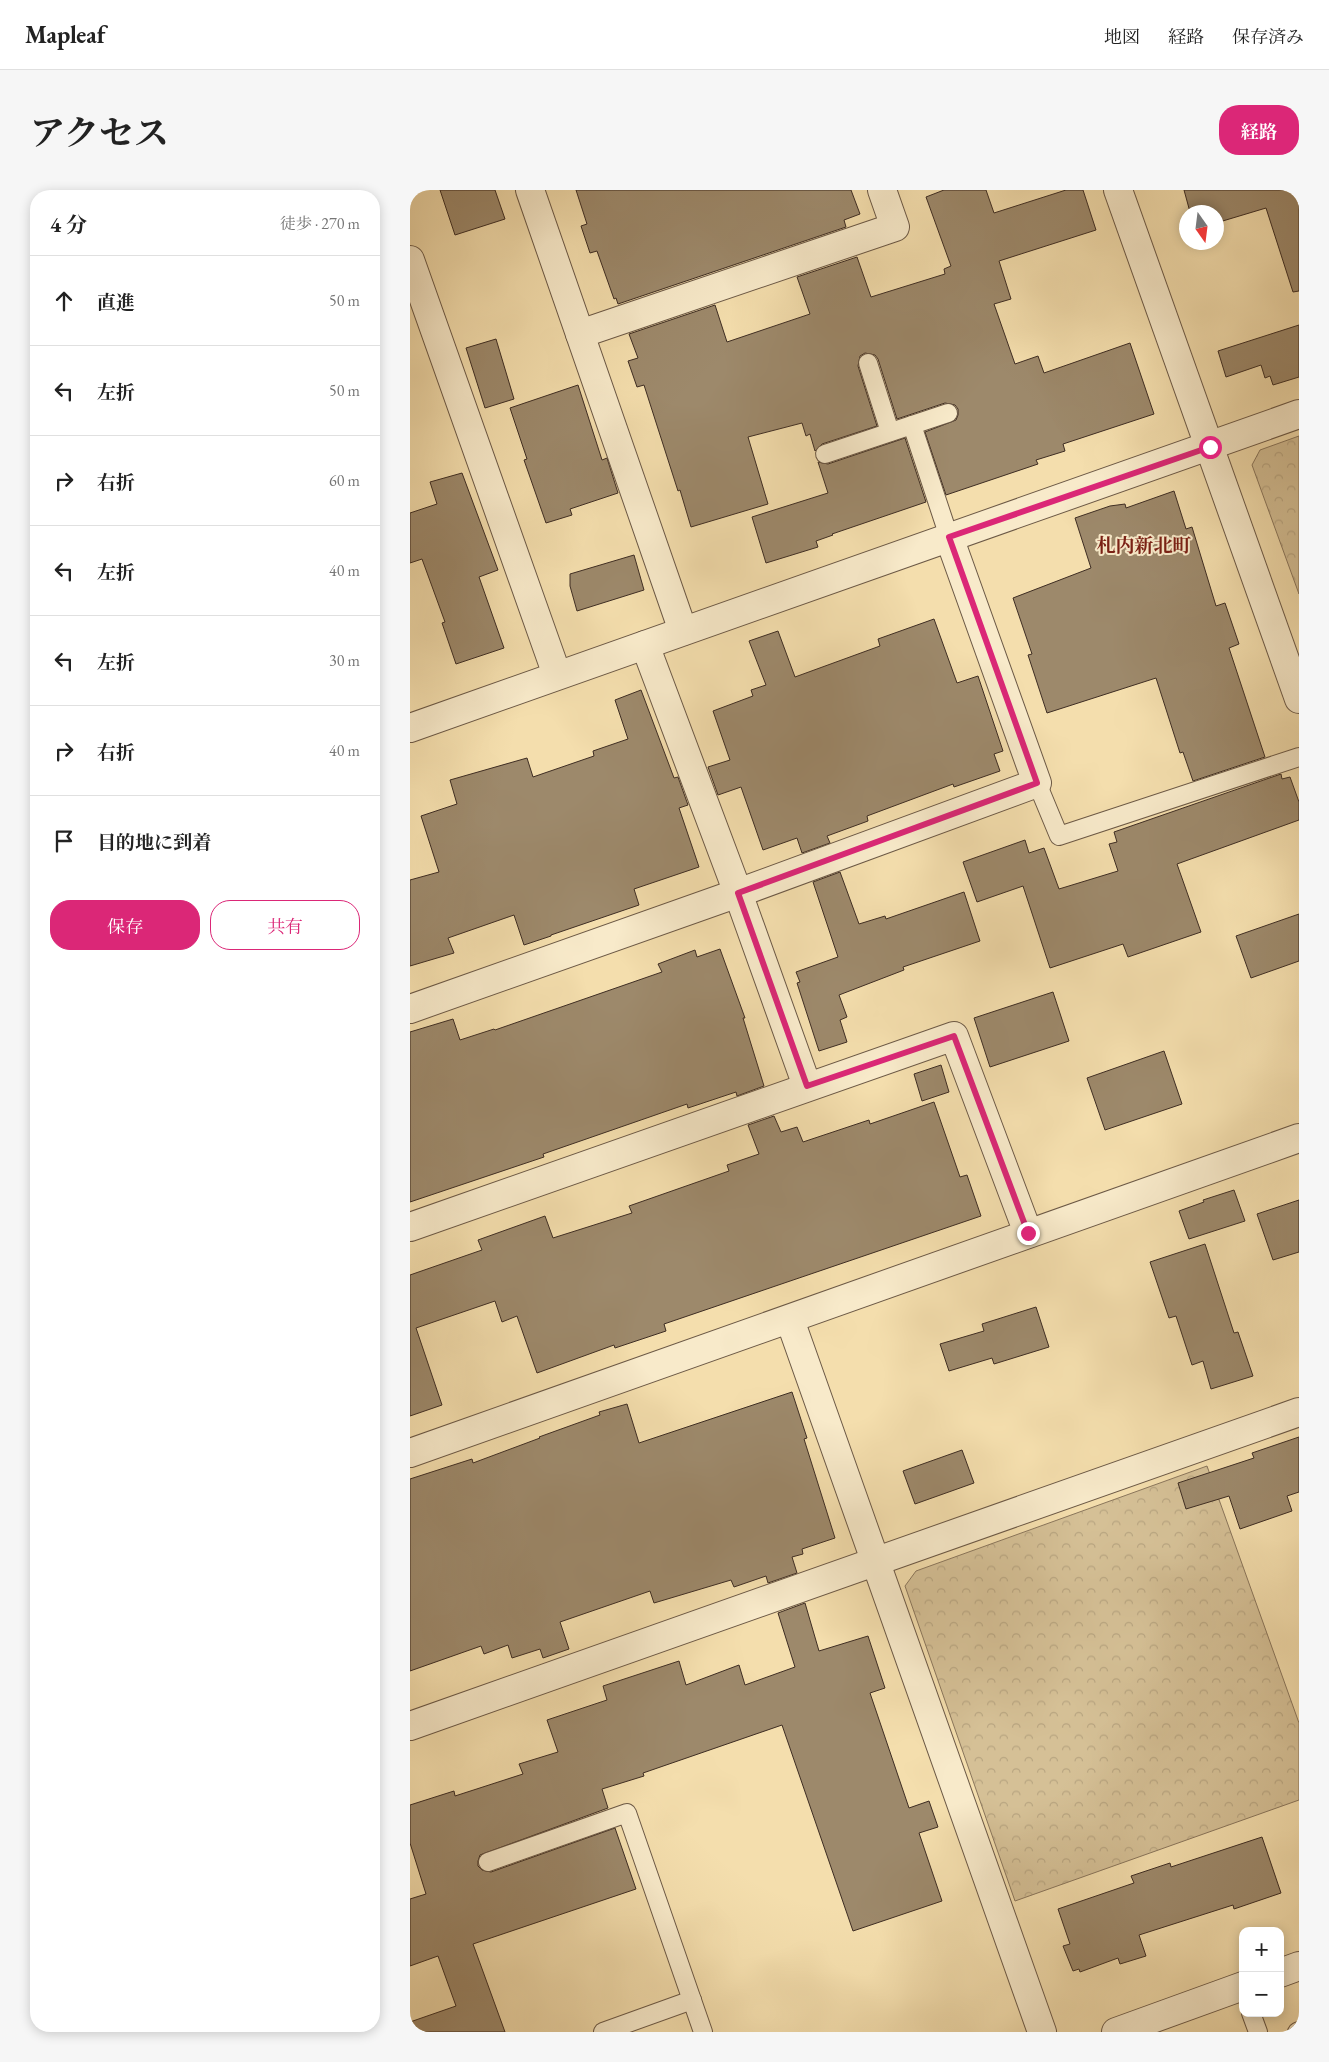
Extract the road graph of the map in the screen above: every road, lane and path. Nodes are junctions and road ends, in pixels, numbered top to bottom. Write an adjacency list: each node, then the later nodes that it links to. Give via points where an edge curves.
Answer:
1 (530, 190): 5 (street)
2 (882, 190): 5 (street, via 895,227)
3 (1118, 190): 11 (street)
4 (410, 260): 16 (street)
5 (580, 334): 14 (street)
6 (868, 363): 10 (lane)
7 (948, 413): 9 (lane)
8 (1299, 414): 11 (street)
9 (912, 425): 10 (lane); 13 (lane)
10 (890, 432): 12 (lane)
11 (1210, 447): 13 (street); 17 (street)
12 (825, 454)
13 (949, 537): 14 (street); 20 (street)
14 (684, 631): 15 (street)
15 (645, 645): 16 (street); 21 (street)
16 (557, 675): 18 (street)
17 (1299, 699)
18 (410, 728)
19 (1299, 757): 20 (lane, via 1059,836)
20 (1037, 783): 21 (street)
21 (738, 893): 22 (street); 23 (street)
22 (410, 1009)
23 (807, 1086): 25 (street); 26 (street, via 954,1036)
24 (1299, 1138): 26 (street)
25 (410, 1226)
26 (1028, 1233): 27 (street)
27 (790, 1320): 29 (street); 30 (street)
28 (1299, 1412): 30 (street)
29 (410, 1453)
30 (876, 1563): 31 (street); 40 (street)
31 (410, 1726)
32 (488, 1862): 36 (lane, via 627,1813)
33 (1299, 1966): 34 (street)
34 (1283, 1972)
35 (1239, 1989): 41 (street)
36 (692, 2000): 38 (lane); 39 (lane)
37 (1252, 2017): 42 (lane)
38 (603, 2032)
39 (703, 2032)
40 (1042, 2032)
41 (1116, 2032)
42 (1258, 2032)

